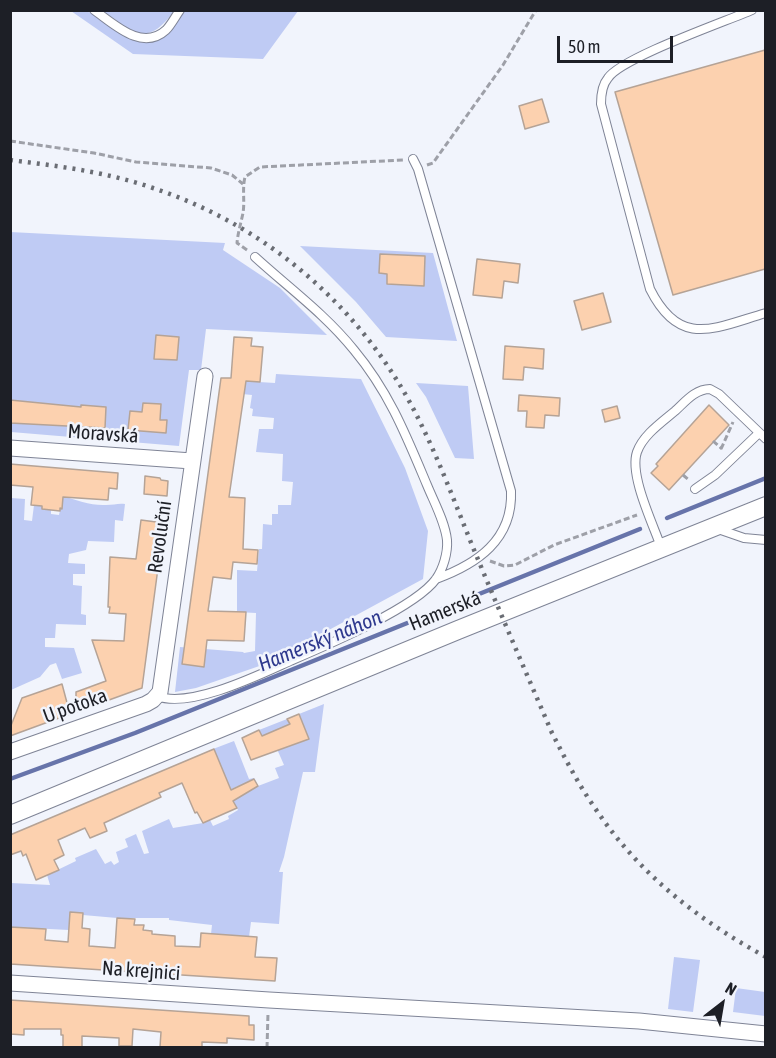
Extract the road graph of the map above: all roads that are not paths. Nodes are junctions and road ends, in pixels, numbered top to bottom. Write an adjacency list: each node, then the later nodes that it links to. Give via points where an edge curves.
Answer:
1 (94, 10): 2 (lane, via 130,35 145,39 166,29)
2 (180, 10)
3 (752, 10): 6 (lane, via 627,62 608,76 601,104 650,289 665,314 693,330 709,330)
4 (413, 159): 17 (lane, via 511,491 507,523 498,538 467,566)
5 (255, 257): 17 (lane, via 336,328 393,406 445,530 446,555)
6 (765, 313)
7 (205, 376): 11 (street, Revoluční)
8 (759, 433): 9 (lane); 12 (lane); 16 (lane, via 715,391 705,389 695,393 651,433 635,460)
9 (765, 439)
10 (10, 448): 11 (street, Moravská)
11 (192, 461): 18 (street, Revoluční, via 162,685)
12 (695, 489)
13 (765, 506): 14 (street, Hamerská)
14 (713, 527): 15 (lane, via 744,538); 16 (street, Hamerská)
15 (765, 540)
16 (662, 548): 20 (street, Hamerská)
17 (436, 579): 18 (lane, via 413,599 370,624 282,665 204,695)
18 (155, 698): 19 (street, U potoka)
19 (10, 752)
20 (10, 815)
21 (10, 983): 22 (street, Na krejnici, via 639,1021)
22 (765, 1034)

